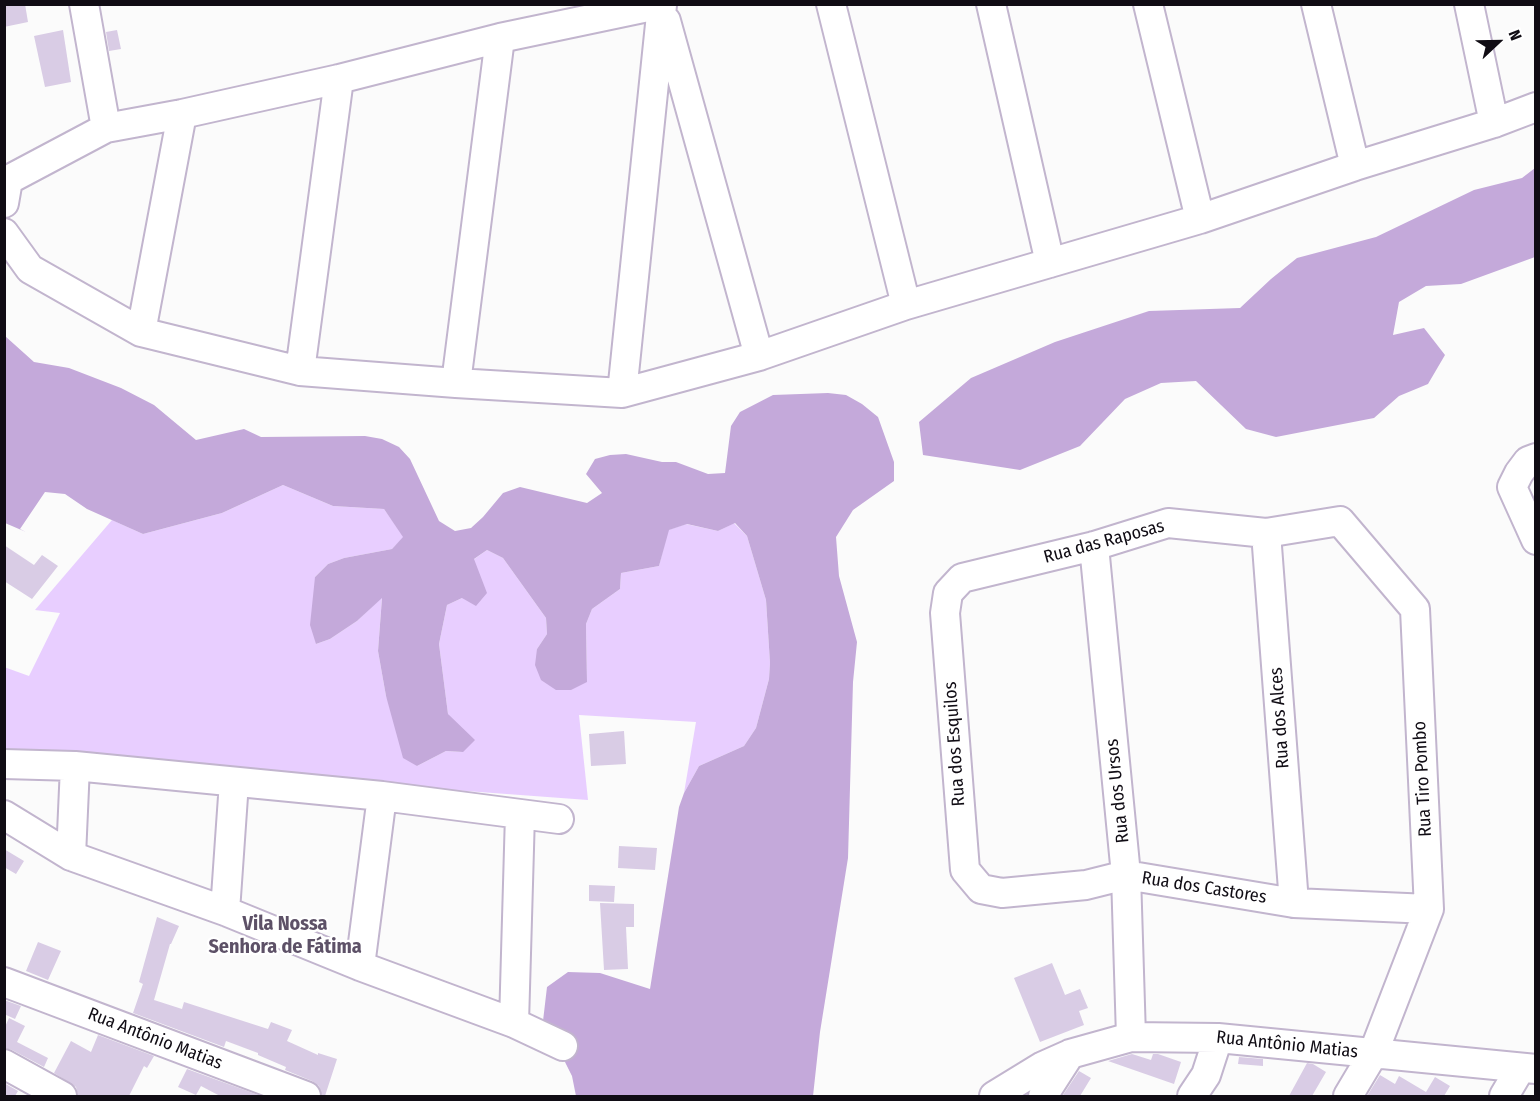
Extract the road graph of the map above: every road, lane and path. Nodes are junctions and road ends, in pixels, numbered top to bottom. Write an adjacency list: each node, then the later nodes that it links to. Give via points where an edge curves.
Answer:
1 (84, 4): 13 (street)
2 (662, 4): 8 (street); 21 (street); 24 (street)
3 (831, 4): 19 (street)
4 (991, 4): 18 (street)
5 (1148, 4): 16 (street)
6 (1316, 4): 14 (street)
7 (1469, 4): 12 (street)
8 (501, 38): 9 (street); 23 (street)
9 (339, 79): 11 (street); 22 (street)
10 (1536, 107): 12 (street)
11 (182, 114): 13 (street); 20 (street)
12 (1494, 123): 14 (street)
13 (106, 128): 15 (street, via 8,180)
14 (1355, 166): 16 (street)
15 (4, 203)
16 (1200, 219): 18 (street)
17 (4, 233): 20 (street, via 30,269)
18 (1050, 263): 19 (street)
19 (906, 305): 21 (street)
20 (141, 332): 22 (street)
21 (759, 356): 24 (street)
22 (300, 371): 23 (street)
23 (456, 383): 24 (street)
24 (622, 393)
25 (1527, 465): 28 (street, via 1512,486)
26 (1340, 521): 27 (street, Rua das Raposas); 42 (street, Rua Tiro Pombo, via 1415,609)
27 (1266, 533): 29 (street, Rua das Raposas, via 1168,523); 41 (street, Rua dos Alces)
28 (1536, 540)
29 (1094, 546): 30 (street, Rua das Raposas, via 962,578); 39 (street, Rua dos Ursos)
30 (948, 593): 40 (street, Rua dos Esquilos, via 945,613 964,870)
31 (4, 764): 32 (street)
32 (75, 766): 33 (street); 38 (street)
33 (234, 782): 34 (street); 43 (street)
34 (382, 796): 35 (street); 44 (street)
35 (520, 814): 37 (street); 46 (street)
36 (4, 816): 38 (street)
37 (559, 819)
38 (71, 856): 43 (street)
39 (1126, 875): 40 (street, Rua dos Castores, via 1086,885 1002,893); 41 (street, Rua dos Castores); 47 (street, Rua dos Ursos)
40 (981, 889)
41 (1294, 903): 42 (street, Rua dos Castores)
42 (1429, 909): 50 (street, Rua Tiro Pombo)
43 (225, 911): 44 (street)
44 (360, 966): 46 (street)
45 (4, 982): 55 (street, Rua Antônio Matias)
46 (514, 1023): 49 (street)
47 (1131, 1037): 48 (street, Rua Antônio Matias); 53 (street, Rua Antônio Matias, via 1070,1054)
48 (1218, 1038): 50 (street, Rua Antônio Matias); 57 (street, via 1206,1075)
49 (563, 1046)
50 (1373, 1054): 52 (street, Rua Antônio Matias); 58 (street, Rua Tiro Pombo)
51 (4, 1064): 54 (street)
52 (1528, 1069): 59 (street)
53 (1047, 1081): 56 (street, Rua Antônio Matias)
54 (62, 1096)
55 (306, 1096)
56 (994, 1096)
57 (1192, 1096)
58 (1348, 1096)
59 (1504, 1096)

